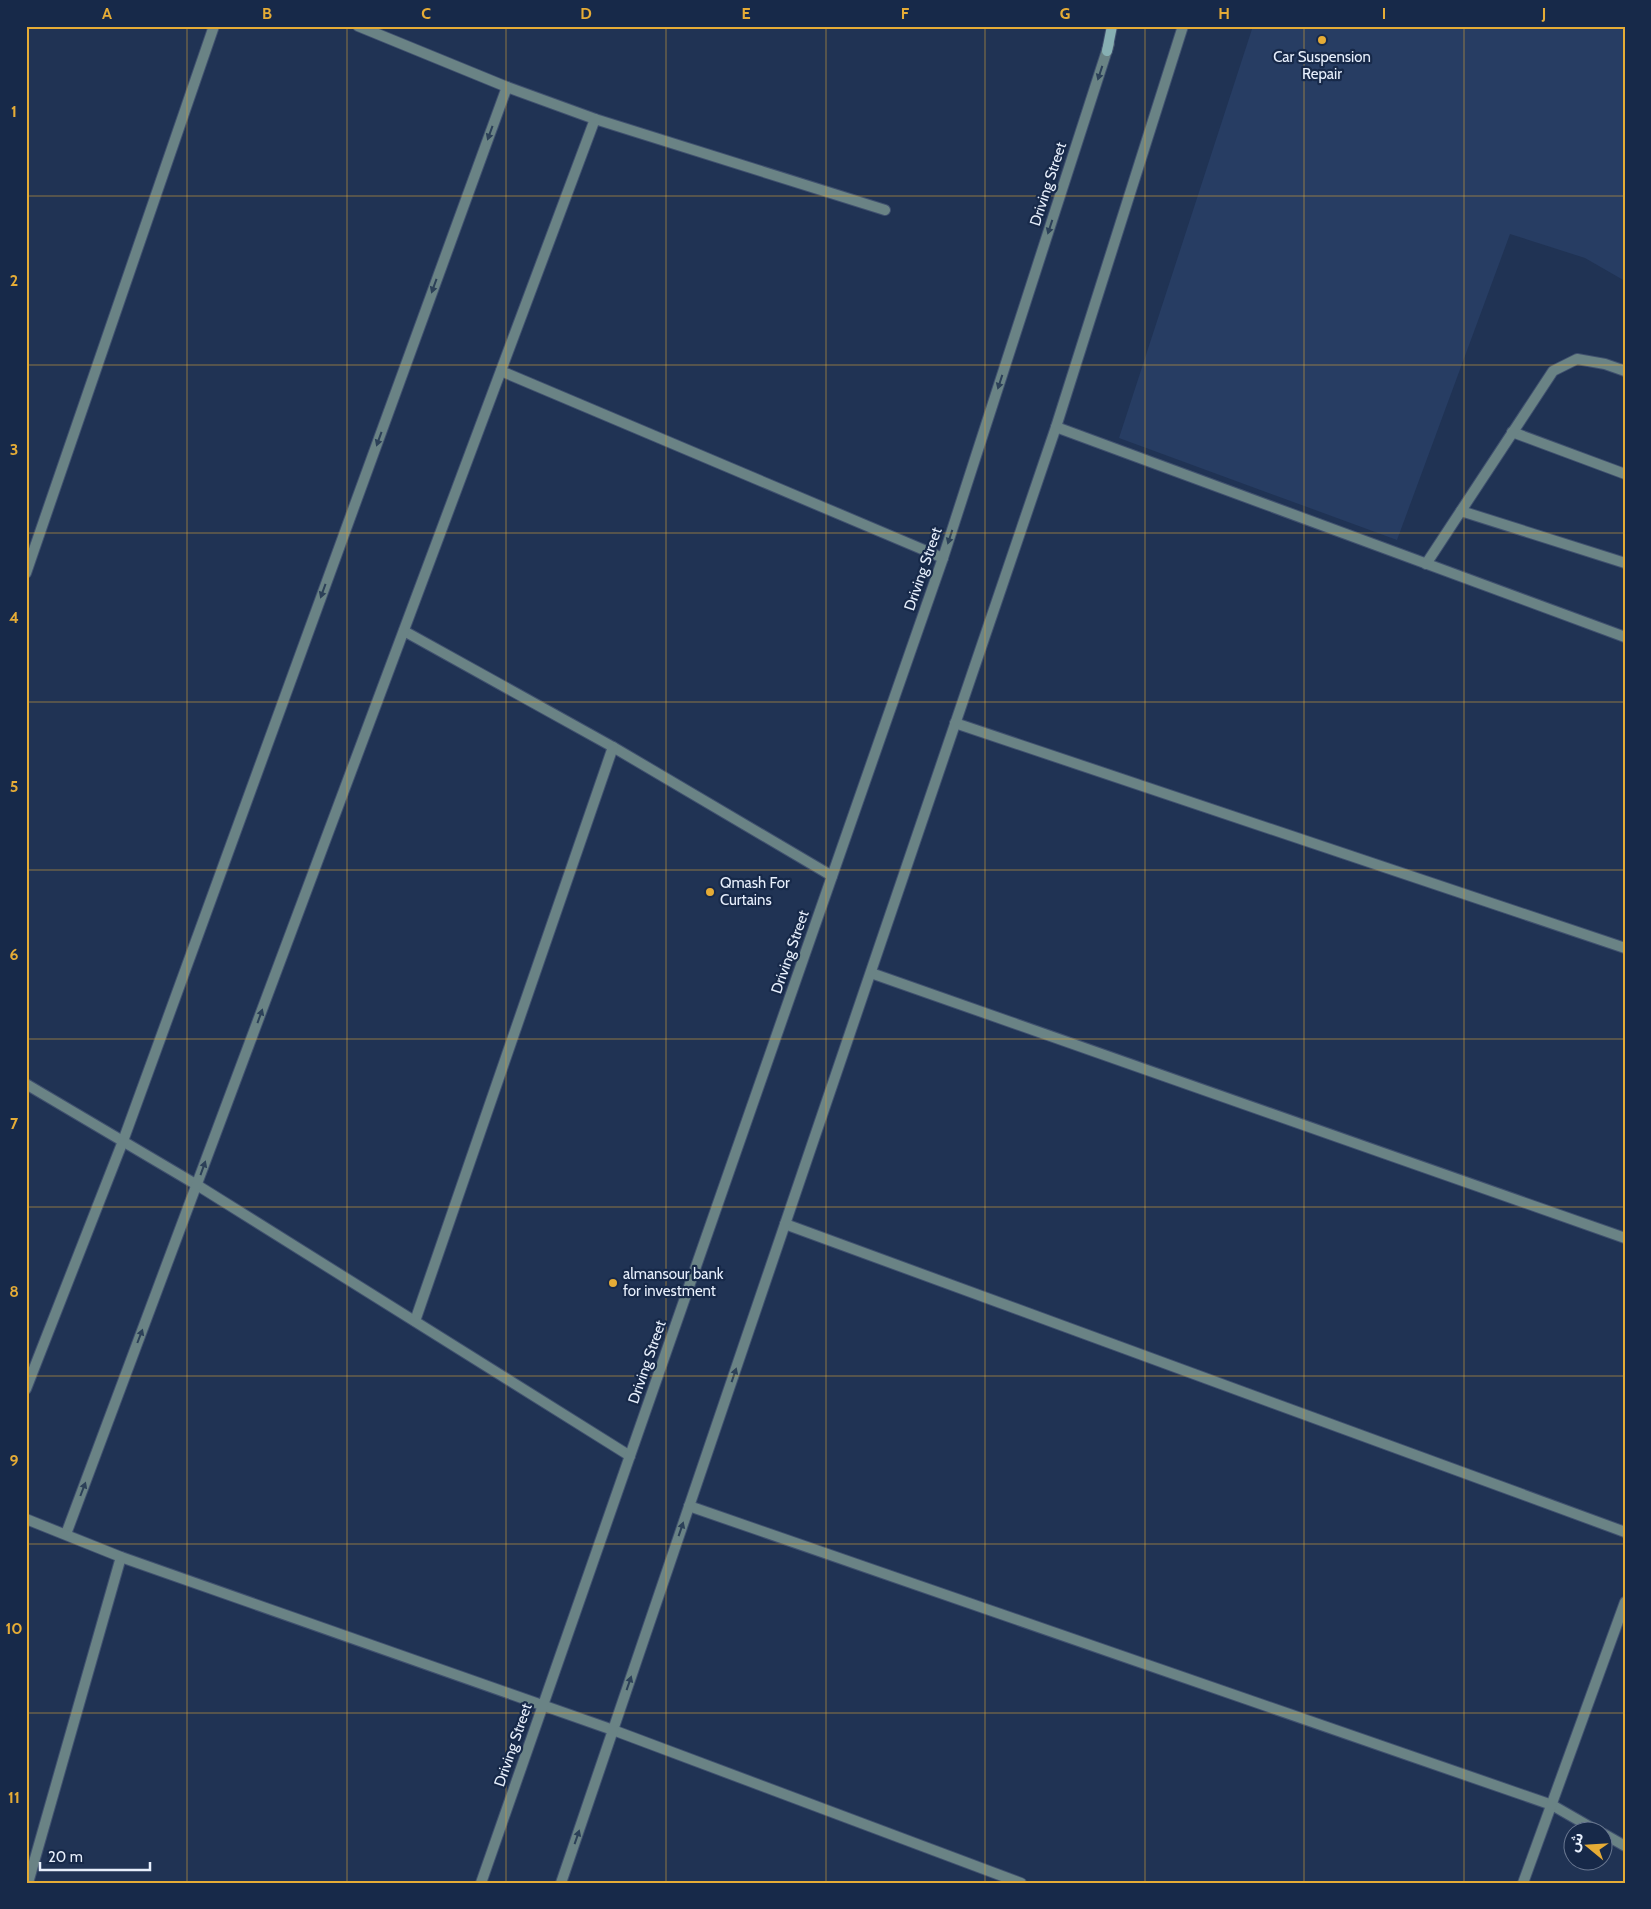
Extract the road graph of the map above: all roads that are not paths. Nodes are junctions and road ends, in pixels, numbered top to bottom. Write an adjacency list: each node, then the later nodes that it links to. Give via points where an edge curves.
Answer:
1 (214, 26): 18 (street)
2 (358, 26): 6 (street)
3 (1113, 26): 5 (main road)
4 (1184, 26): 11 (street)
5 (1107, 51): 15 (street, Driving Street, one-way to 15)
6 (507, 87): 7 (street); 27 (street, one-way to 27)
7 (595, 119): 8 (street); 9 (street)
8 (886, 210)
9 (501, 371): 15 (street); 19 (street)
10 (1625, 371): 12 (street, via 1577,360 1553,371)
11 (1056, 428): 16 (street); 21 (street)
12 (1512, 432): 13 (street); 14 (street)
13 (1625, 474)
14 (1461, 511): 16 (street); 17 (street)
15 (943, 558): 23 (street, Driving Street)
16 (1426, 564): 20 (street)
17 (1625, 564)
18 (26, 573)
19 (404, 631): 22 (street); 28 (street, one-way to 19)
20 (1625, 637)
21 (956, 723): 24 (street); 25 (street)
22 (613, 747): 23 (street); 31 (street)
23 (832, 876): 33 (street, Driving Street)
24 (1625, 948)
25 (871, 973): 29 (street); 30 (street)
26 (26, 1084): 27 (street)
27 (123, 1141): 28 (street); 32 (street)
28 (197, 1185): 31 (street); 37 (street, one-way to 28)
29 (785, 1224): 34 (street, one-way to 29); 36 (street)
30 (1625, 1238)
31 (415, 1321): 33 (street)
32 (26, 1389)
33 (630, 1456): 40 (street, Driving Street)
34 (689, 1506): 41 (street, one-way to 34); 42 (street)
35 (26, 1519): 37 (street)
36 (1625, 1532)
37 (66, 1534): 38 (street)
38 (121, 1557): 40 (street); 46 (street)
39 (1625, 1602): 42 (street)
40 (543, 1706): 41 (street); 47 (street, Driving Street)
41 (613, 1730): 48 (street, one-way to 41); 49 (street)
42 (1552, 1805): 43 (street); 50 (street)
43 (1582, 1822)
44 (1614, 1840): 45 (street)
45 (1625, 1846)
46 (28, 1883)
47 (481, 1883)
48 (561, 1883)
49 (1021, 1883)
50 (1522, 1883)

